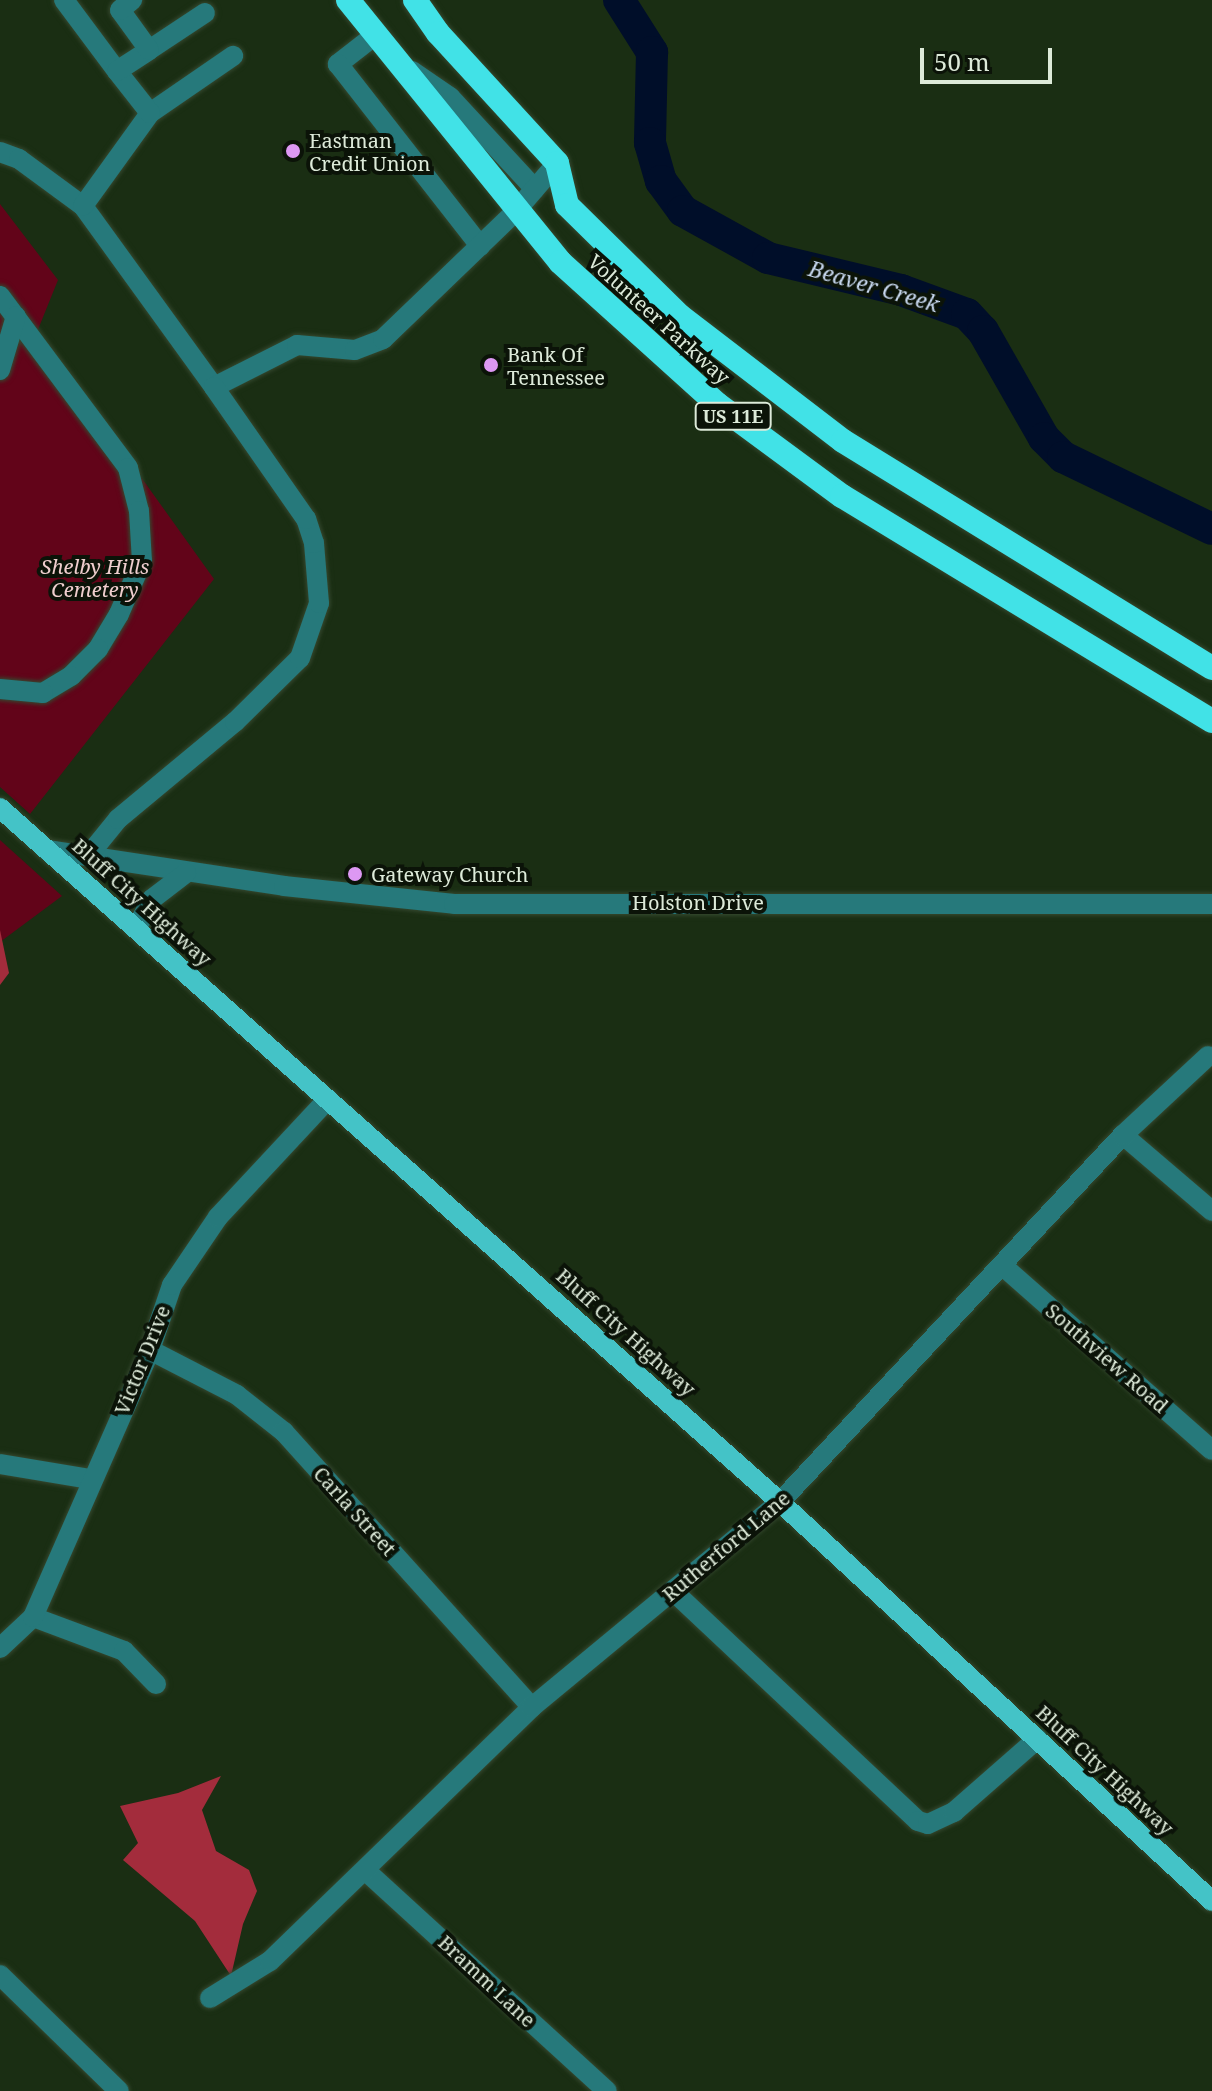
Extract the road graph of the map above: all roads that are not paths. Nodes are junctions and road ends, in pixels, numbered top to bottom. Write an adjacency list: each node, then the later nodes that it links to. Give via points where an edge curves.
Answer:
1 (64, 0): 10 (street)
2 (348, 0): 6 (highway, Volunteer Parkway / US 11E)
3 (415, 0): 13 (highway, Volunteer Parkway / US 11E, via 448,44)
4 (121, 3): 7 (street)
5 (205, 13): 7 (street)
6 (374, 36): 9 (highway, Volunteer Parkway / US 11E); 17 (street, via 338,64)
7 (149, 50): 10 (street)
8 (233, 56): 11 (street)
9 (392, 57): 14 (street, via 450,97); 16 (highway, Volunteer Parkway / US 11E)
10 (117, 71): 11 (street)
11 (150, 113): 15 (street)
12 (0, 152): 15 (street, via 19,159)
13 (557, 163): 14 (street); 22 (highway, Volunteer Parkway / US 11E, via 567,205 600,241 680,316 793,406 948,510)
14 (535, 189): 16 (street)
15 (83, 206): 21 (street)
16 (515, 212): 17 (street); 24 (highway, Volunteer Parkway / US 11E, via 647,344 780,451 842,496)
17 (480, 246): 21 (street, via 383,339 355,350 297,345)
18 (0, 296): 19 (street)
19 (16, 316): 20 (street); 23 (street, via 128,468 139,511 142,561 98,649 71,676 43,693)
20 (0, 370)
21 (214, 387): 27 (street, via 306,519 314,543 319,603 300,658 118,819)
22 (1212, 668)
23 (0, 689)
24 (1212, 721)
25 (0, 808): 26 (main road, Bluff City Highway)
26 (47, 850): 27 (street, Holston Drive); 30 (main road, Bluff City Highway)
27 (88, 856): 28 (street, Holston Drive)
28 (186, 873): 29 (street, Holston Drive, via 454,904); 30 (street, via 152,899)
29 (1212, 904)
30 (136, 929): 32 (main road, Bluff City Highway)
31 (1208, 1056): 33 (street, Rutherford Lane)
32 (328, 1099): 36 (street, Victor Drive, via 218,1217 172,1285); 40 (main road, Bluff City Highway)
33 (1123, 1135): 34 (street); 35 (street, Rutherford Lane)
34 (1212, 1211)
35 (1003, 1266): 37 (street, Southview Road); 40 (street, Rutherford Lane)
36 (150, 1350): 39 (street, Victor Drive); 45 (street, Carla Street, via 237,1395 284,1432)
37 (1212, 1450)
38 (0, 1464): 39 (street)
39 (90, 1479): 42 (street, Victor Drive)
40 (780, 1502): 41 (street, Rutherford Lane); 46 (main road, Bluff City Highway)
41 (673, 1591): 45 (street, Rutherford Lane); 46 (street, via 918,1821 928,1824 954,1812)
42 (33, 1617): 43 (street, Victor Drive); 44 (street, via 124,1651)
43 (0, 1648)
44 (156, 1684)
45 (532, 1707): 47 (street, Rutherford Lane)
46 (1037, 1739): 48 (main road, Bluff City Highway)
47 (366, 1871): 50 (street, Rutherford Lane, via 270,1961); 52 (street, Bramm Lane)
48 (1212, 1901)
49 (0, 1975): 51 (street)
50 (210, 1998)
51 (119, 2091)
52 (607, 2091)

